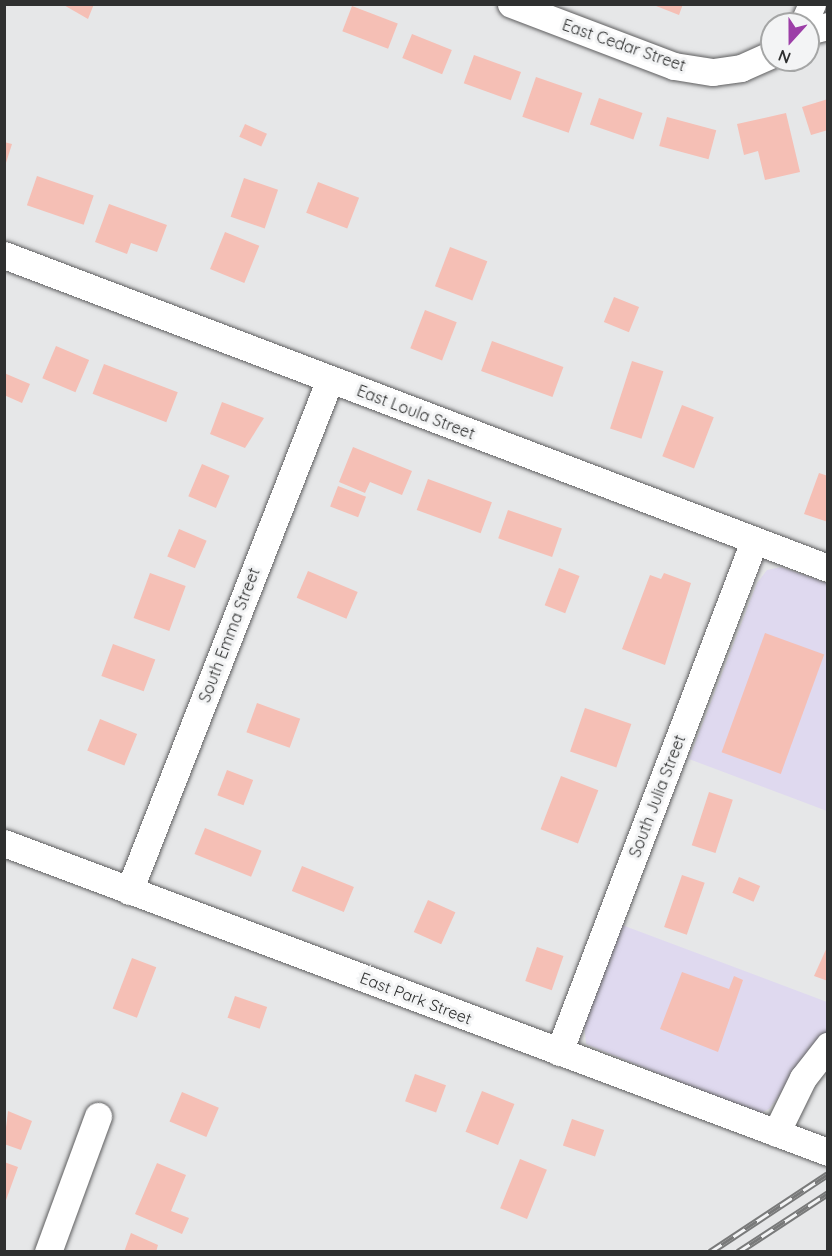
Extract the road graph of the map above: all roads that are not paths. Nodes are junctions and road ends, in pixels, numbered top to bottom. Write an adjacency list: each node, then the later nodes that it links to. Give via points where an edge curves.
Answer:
1 (511, 4): 2 (street, East Cedar Street, via 674,66 713,72 741,68)
2 (760, 59)
3 (4, 255): 4 (street, East Loula Street)
4 (330, 379): 5 (street, East Loula Street); 8 (street, South Emma Street)
5 (754, 541): 6 (street, East Loula Street); 10 (street, South Julia Street)
6 (828, 568)
7 (4, 843): 8 (street, East Park Street)
8 (129, 891): 10 (street, East Park Street)
9 (828, 1046): 12 (street, via 803,1078)
10 (559, 1052): 12 (street, East Park Street)
11 (98, 1116): 14 (street)
12 (776, 1132): 13 (street, East Park Street)
13 (828, 1152)
14 (48, 1251)

